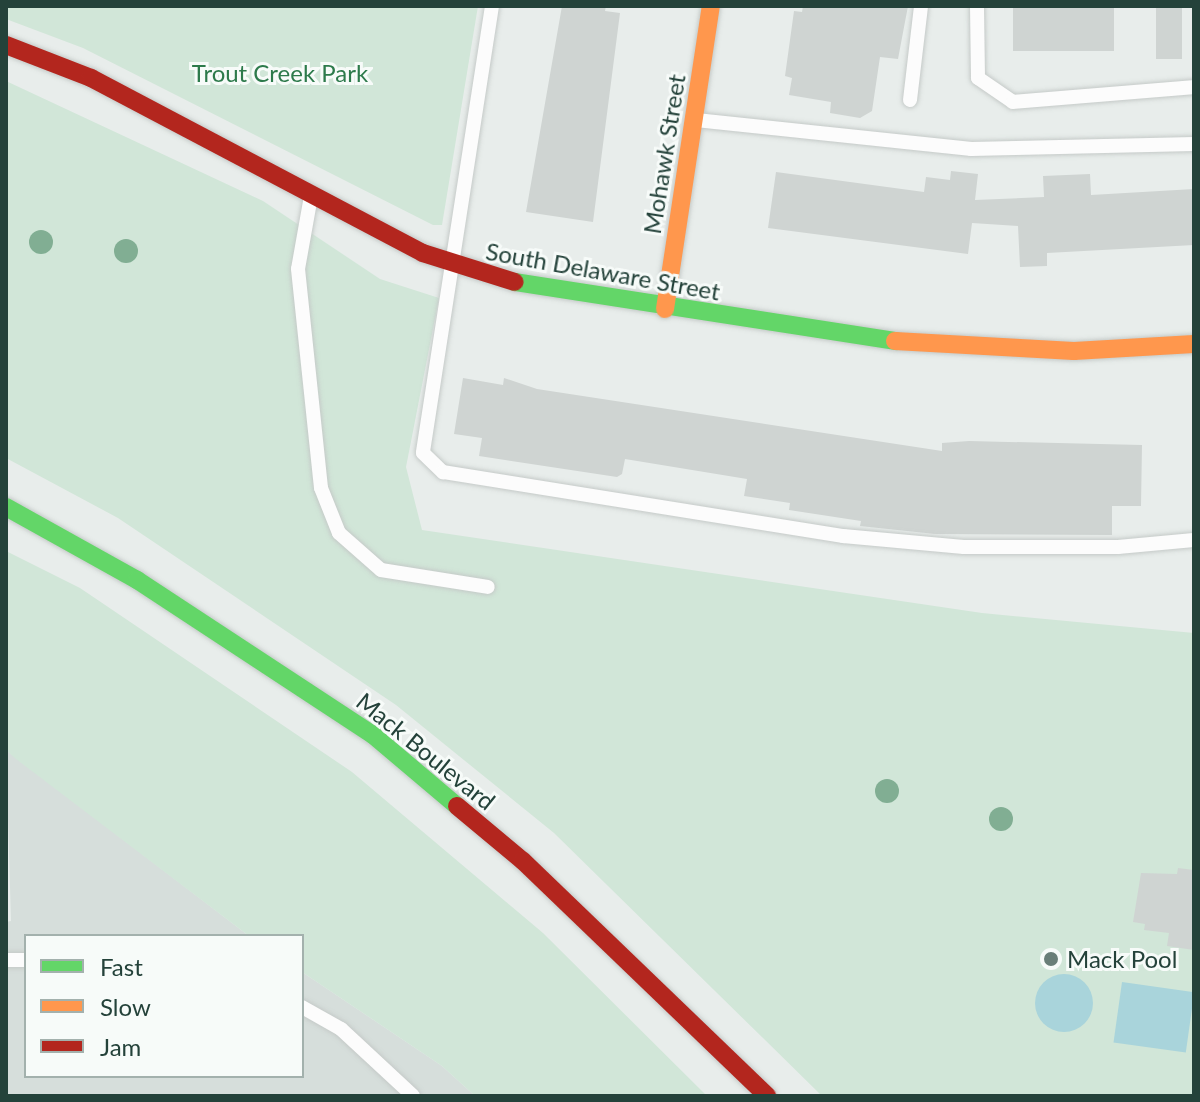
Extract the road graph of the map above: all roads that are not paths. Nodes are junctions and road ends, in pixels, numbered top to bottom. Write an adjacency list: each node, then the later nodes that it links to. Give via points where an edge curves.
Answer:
1 (492, 6): 11 (lane, via 458,211)
2 (711, 6): 8 (street, Mohawk Street)
3 (921, 6): 7 (lane)
4 (977, 6): 6 (lane, via 978,78 1013,102)
5 (6, 45): 10 (street, South Delaware Street, via 91,78)
6 (1194, 87)
7 (910, 100)
8 (694, 119): 9 (lane, via 971,149); 12 (street, Mohawk Street)
9 (1194, 144)
10 (312, 192): 11 (street, South Delaware Street); 16 (lane, via 298,269 321,488 339,533 381,570)
11 (455, 265): 12 (street, South Delaware Street, via 522,284); 15 (lane, via 423,453 443,472 873,539 964,547 1118,547)
12 (665, 309): 13 (street, South Delaware Street, via 972,348 1074,351)
13 (1194, 344)
14 (6, 507): 19 (street, Mack Boulevard, via 137,580 373,735 535,872)
15 (1194, 540)
16 (488, 587)
17 (304, 1008): 18 (lane, via 341,1029)
18 (413, 1096)
19 (767, 1096)

